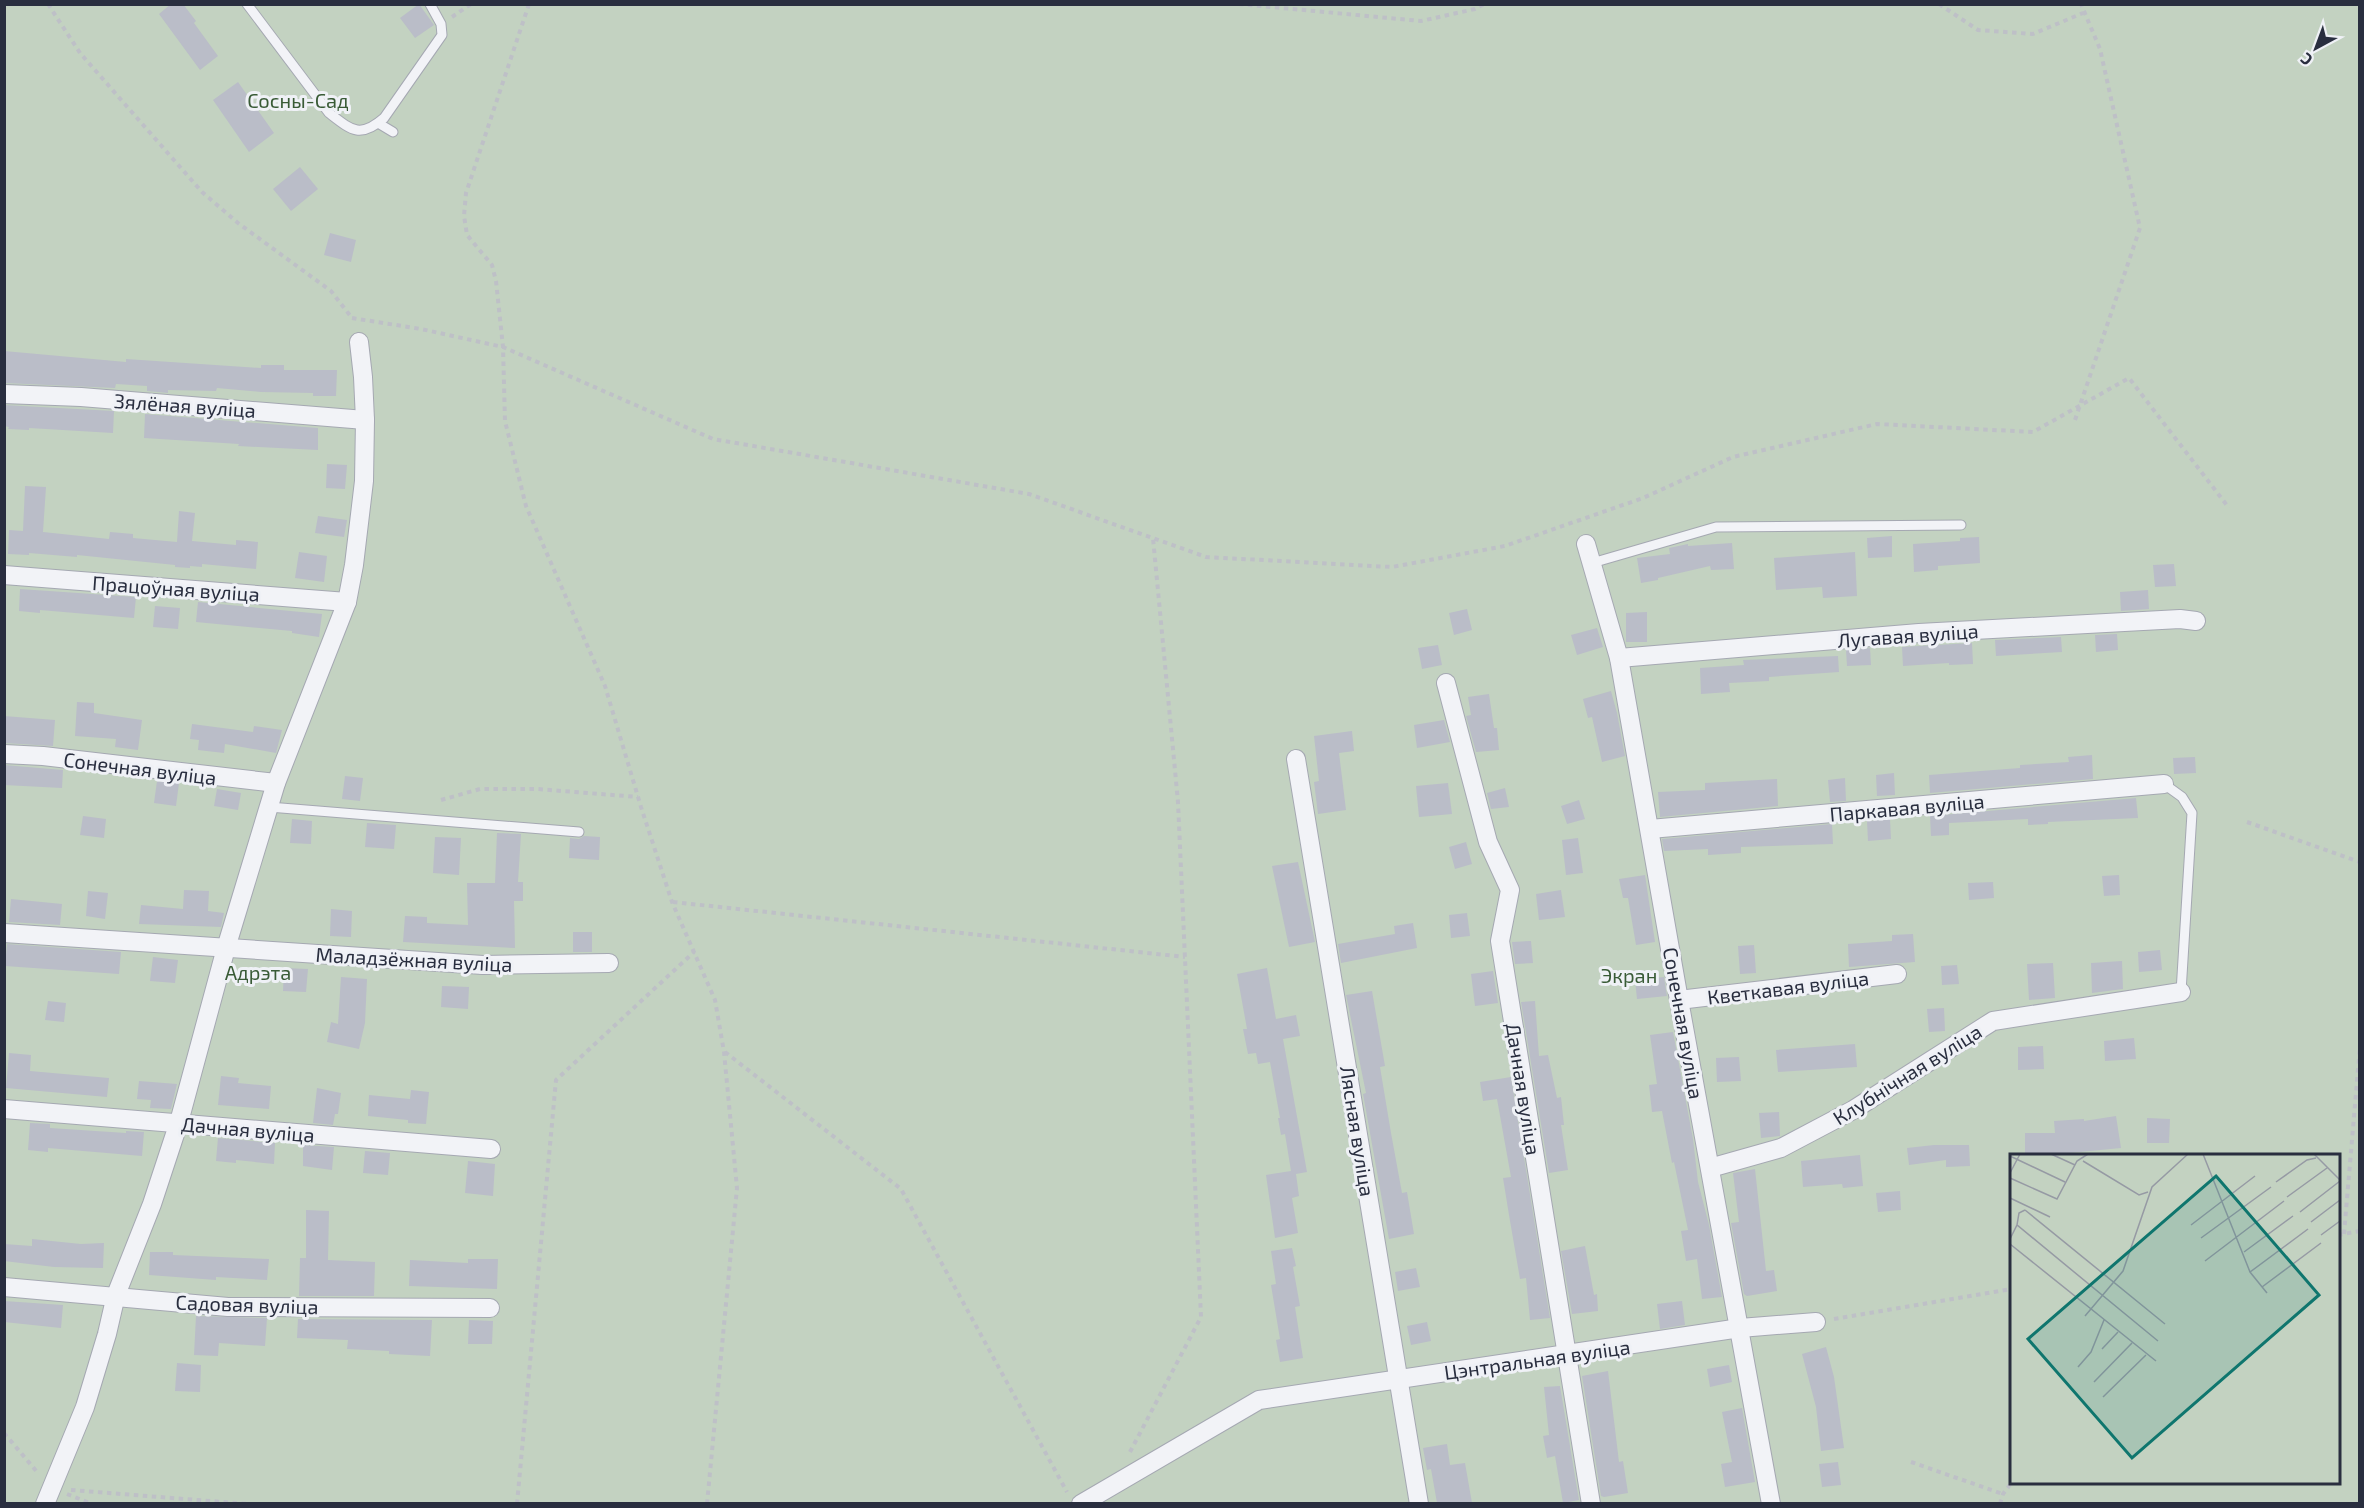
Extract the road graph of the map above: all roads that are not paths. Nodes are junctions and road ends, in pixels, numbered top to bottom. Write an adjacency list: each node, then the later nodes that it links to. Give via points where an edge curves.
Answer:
1 (247, 4): 3 (lane, via 329,113 359,131 372,129)
2 (430, 4): 3 (lane, via 441,24 442,35)
3 (378, 123): 4 (lane)
4 (393, 132)
5 (359, 342): 7 (street)
6 (4, 394): 7 (street, Зялёная вуліца)
7 (365, 420): 12 (street, via 364,481)
8 (1961, 525): 10 (lane, via 1716,527)
9 (1586, 544): 10 (street, Сонечная вуліца)
10 (1592, 563): 14 (street, Сонечная вуліца)
11 (4, 575): 12 (street, Працоўная вуліца)
12 (347, 602): 18 (street)
13 (2196, 621): 14 (street, Лугавая вуліца, via 1919,633)
14 (1620, 658): 21 (street, Сонечная вуліца)
15 (1446, 683): 38 (street, Дачная вуліца, via 1488,842 1510,890 1500,941)
16 (4, 754): 18 (street, Сонечная вуліца)
17 (1296, 759): 39 (street, Лясная вуліца)
18 (276, 783): 20 (street)
19 (2164, 784): 21 (street, Паркавая вуліца); 27 (lane, via 2182,798 2192,813)
20 (269, 807): 22 (lane); 24 (street)
21 (1650, 829): 28 (street, Сонечная вуліца)
22 (579, 832)
23 (4, 933): 24 (street, Маладзёжная вуліца)
24 (226, 948): 25 (street, Маладзёжная вуліца, via 483,965); 30 (street)
25 (609, 963)
26 (1897, 974): 28 (street, Кветкавая вуліца)
27 (2181, 992): 32 (street, Клубнічная вуліца, via 1993,1021 1853,1110 1781,1148)
28 (1679, 1000): 32 (street, Сонечная вуліца)
29 (4, 1109): 30 (street, Дачная вуліца)
30 (179, 1122): 31 (street, Дачная вуліца); 34 (street)
31 (491, 1149)
32 (1710, 1168): 37 (street, Сонечная вуліца)
33 (4, 1287): 34 (street, Садовая вуліца)
34 (116, 1295): 35 (street, Садовая вуліца, via 228,1307); 40 (street, via 85,1407)
35 (490, 1308)
36 (1816, 1322): 37 (street, Цэнтральная вуліца)
37 (1740, 1328): 38 (street, Цэнтральная вуліца); 44 (street, Сонечная вуліца)
38 (1567, 1356): 39 (street, Цэнтральная вуліца); 43 (street, Дачная вуліца)
39 (1399, 1379): 41 (street, Цэнтральная вуліца, via 1258,1400); 42 (street, Лясная вуліца)
40 (49, 1496)
41 (1074, 1498)
42 (1419, 1503)
43 (1591, 1503)
44 (1771, 1503)

